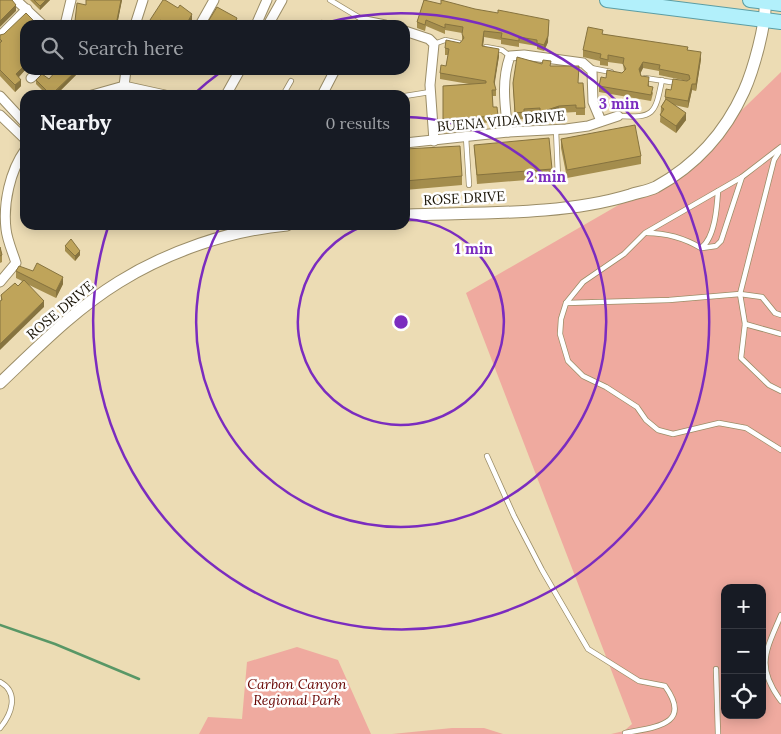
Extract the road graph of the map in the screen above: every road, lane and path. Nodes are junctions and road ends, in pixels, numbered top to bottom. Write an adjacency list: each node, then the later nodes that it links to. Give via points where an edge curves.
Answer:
1 (16, 0): 12 (street)
2 (70, 0): 15 (street)
3 (143, 0): 16 (street)
4 (214, 0): 17 (street)
5 (267, 0): 18 (street)
6 (282, 0): 19 (street)
7 (330, 0): 20 (lane)
8 (607, 0): 13 (main road)
9 (750, 0): 10 (main road)
10 (766, 1): 11 (main road); 13 (street, ROSE DRIVE)
11 (781, 4)
12 (26, 9): 14 (street); 23 (street)
13 (762, 19): 21 (main road); 64 (street, ROSE DRIVE, via 753,71 720,134 694,160 654,187 604,203)
14 (38, 20)
15 (67, 20)
16 (137, 20)
17 (203, 20)
18 (258, 20)
19 (271, 20)
20 (357, 20)
21 (781, 22)
22 (410, 33): 24 (street)
23 (0, 36)
24 (434, 44): 25 (lane, via 446,40); 45 (street)
25 (460, 44)
26 (486, 47): 27 (lane, via 502,50)
27 (510, 56): 28 (street, via 583,63); 53 (street, via 503,88)
28 (588, 68): 29 (lane); 51 (street, via 592,71 594,84 593,102)
29 (613, 72)
30 (34, 75): 35 (street)
31 (125, 75): 39 (street)
32 (237, 75): 42 (street)
33 (333, 75): 44 (street)
34 (643, 77): 36 (lane)
35 (31, 78)
36 (662, 80): 38 (lane); 49 (lane, BUENA VIDA DRIVE, via 657,107 651,114)
37 (291, 81): 43 (lane)
38 (686, 84)
39 (124, 86): 40 (street); 41 (street)
40 (110, 90)
41 (142, 90)
42 (229, 90)
43 (287, 90)
44 (326, 90)
45 (430, 92): 46 (lane); 56 (street)
46 (410, 95)
47 (0, 96): 50 (street)
48 (0, 115): 54 (street)
49 (618, 116): 51 (street, BUENA VIDA DRIVE)
50 (20, 118)
51 (601, 121): 52 (street, BUENA VIDA DRIVE)
52 (556, 130): 53 (street, BUENA VIDA DRIVE); 60 (lane)
53 (508, 132): 55 (street, BUENA VIDA DRIVE)
54 (20, 134)
55 (466, 137): 56 (street, BUENA VIDA DRIVE); 62 (lane)
56 (434, 141): 57 (street, BUENA VIDA DRIVE)
57 (410, 143)
58 (781, 148): 61 (lane); 69 (lane, via 774,160)
59 (20, 157): 68 (street, via 7,195 6,230 16,264)
60 (558, 177)
61 (742, 177): 63 (lane); 67 (lane, via 720,241 716,246)
62 (469, 186)
63 (718, 191): 66 (lane); 67 (lane, via 711,231 707,244)
64 (410, 215)
65 (263, 230): 74 (street, ROSE DRIVE, via 191,245 118,282 62,324)
66 (645, 232): 67 (lane, via 663,233); 70 (lane, via 624,254 583,282)
67 (701, 248)
68 (0, 282)
69 (740, 294): 70 (lane); 71 (lane, via 762,297 775,313); 72 (lane)
70 (566, 303): 76 (lane, via 560,334 568,361 583,376 638,407 658,430 673,434 719,423 746,428)
71 (781, 315)
72 (745, 324): 73 (lane); 75 (lane, via 741,358 770,386)
73 (781, 334)
74 (0, 383)
75 (781, 391)
76 (781, 450)
77 (487, 456): 83 (lane, via 542,570 588,649 639,681 665,686 675,699 674,715 668,722)
78 (781, 615): 81 (lane, via 763,665)
79 (716, 669): 84 (lane)
80 (0, 682): 82 (lane, via 6,686 12,705 9,717)
81 (781, 701)
82 (0, 728)
83 (625, 733)
84 (718, 734)

